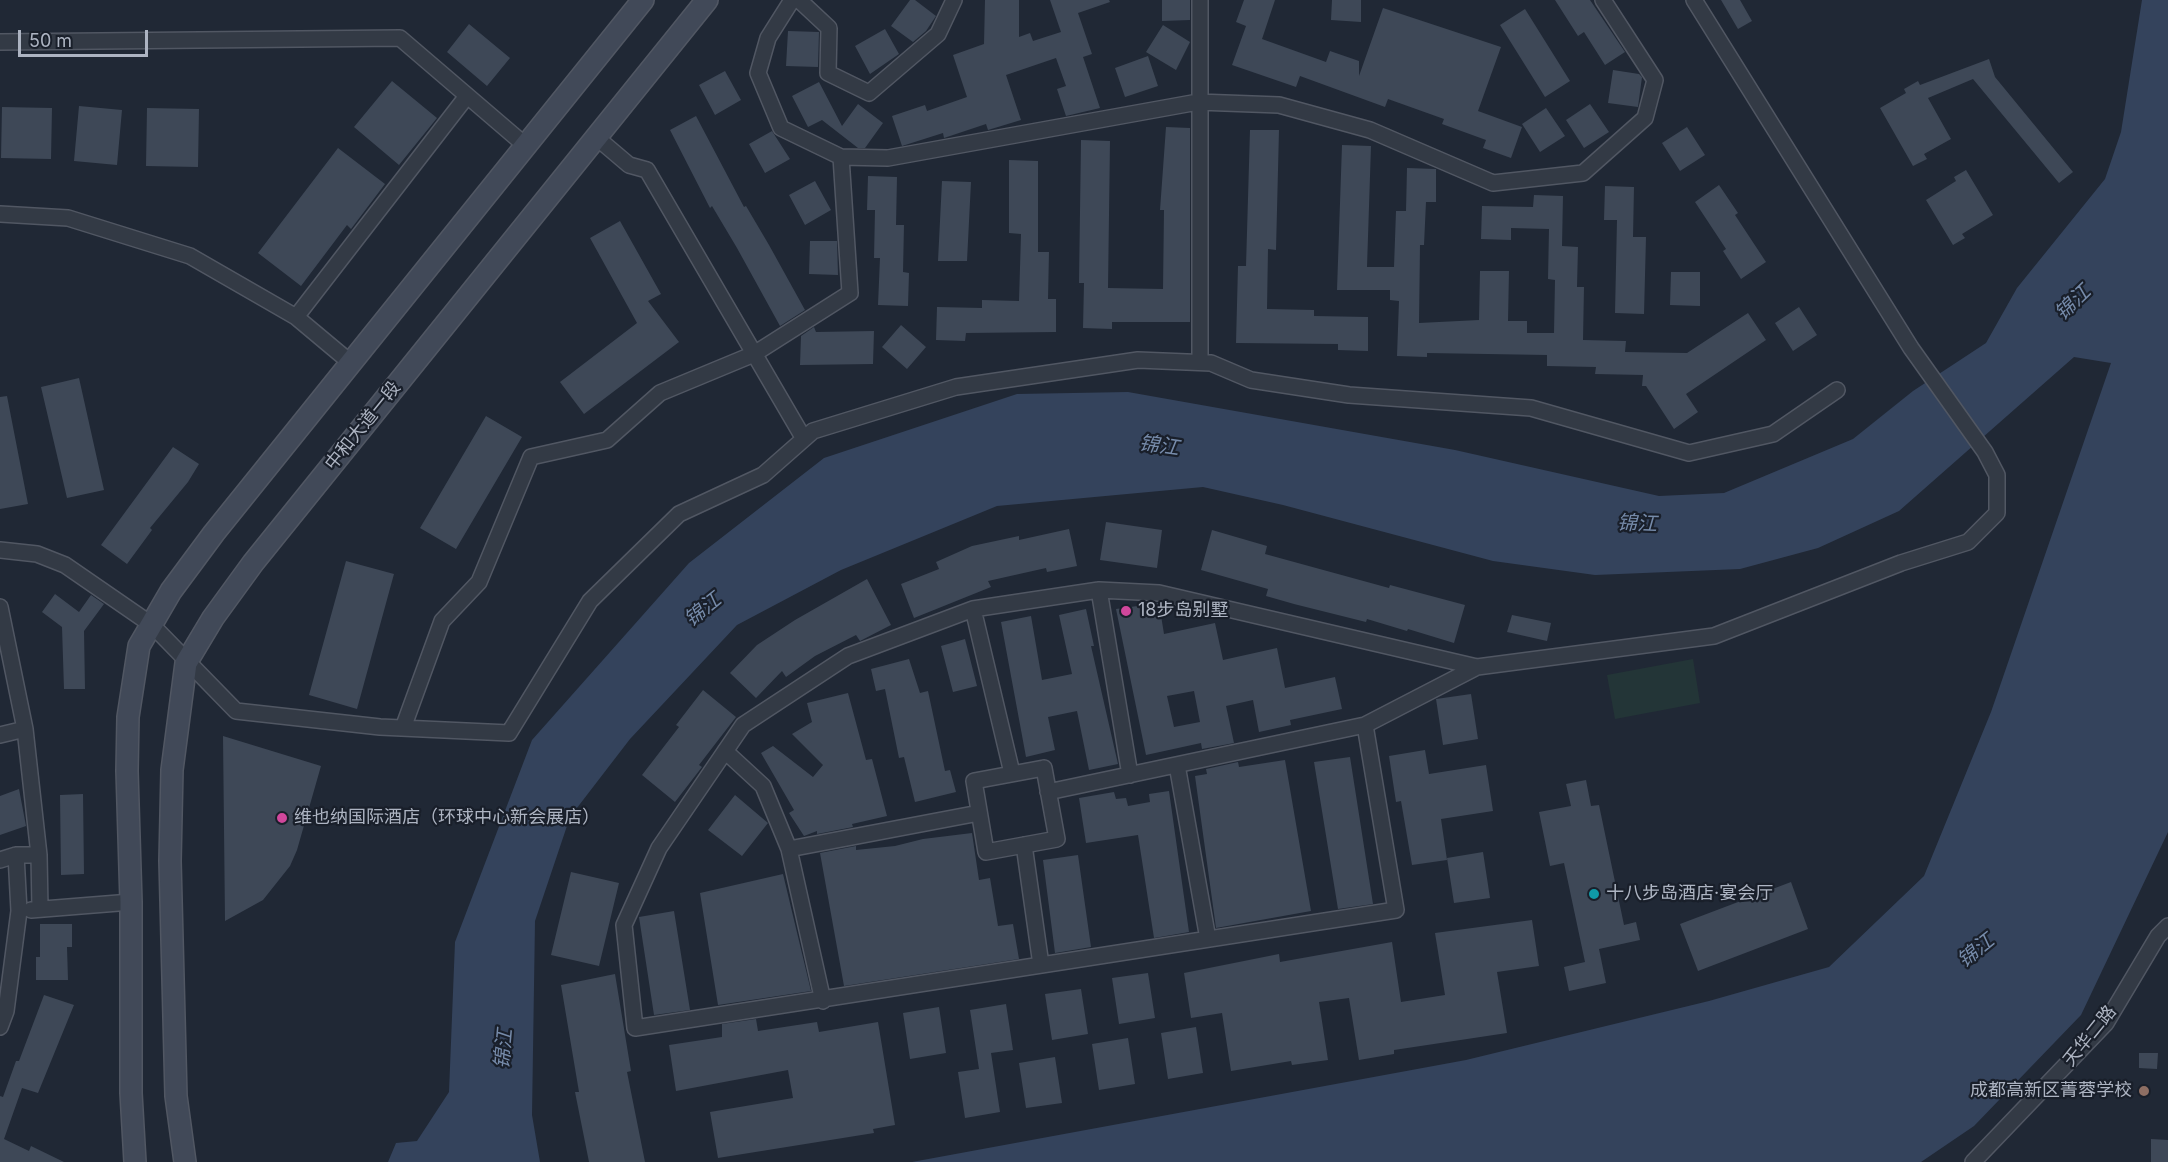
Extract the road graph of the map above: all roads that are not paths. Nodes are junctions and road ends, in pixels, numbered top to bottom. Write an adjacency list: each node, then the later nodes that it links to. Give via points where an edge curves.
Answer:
1 (644, 0): 13 (main road)
2 (707, 0): 12 (main road, 中和大道一段)
3 (792, 0): 14 (street, via 768,38 758,73 781,128)
4 (799, 0): 5 (street, via 829,28 828,73 869,93 938,34)
5 (954, 0)
6 (1200, 0): 11 (street)
7 (1603, 0): 11 (street, via 1655,80 1645,118 1583,173 1493,183 1370,130 1279,105)
8 (1694, 0): 28 (street, via 1911,348 1985,452 1996,475 1997,513 1968,542 1901,563 1714,636)
9 (0, 42): 10 (street, via 400,38)
10 (467, 96): 13 (street); 16 (street)
11 (1198, 102): 14 (street, via 888,158); 18 (street)
12 (596, 138): 17 (street, via 629,165 647,170); 27 (main road, 中和大道一段, via 253,563)
13 (526, 146): 19 (main road)
14 (841, 158): 17 (street, via 850,293)
15 (0, 214): 16 (street, via 68,218 190,256)
16 (296, 317): 19 (street)
17 (754, 354): 21 (street); 30 (street, via 660,393 607,440 531,457 479,582 442,621)
18 (1200, 362): 20 (street, via 1251,380 1349,395 1531,408 1689,453 1773,434); 21 (street, via 1138,360 956,387 813,431)
19 (351, 363): 26 (main road, via 214,533 171,591)
20 (1837, 390)
21 (804, 439): 30 (street, via 763,475 679,514 590,602 509,733)
22 (0, 550): 26 (street, via 37,554 65,565)
23 (1099, 590): 25 (street); 28 (street, via 1159,593); 36 (street)
24 (0, 607): 31 (street)
25 (973, 609): 33 (street, via 848,656 742,725); 35 (street)
26 (152, 625): 27 (street); 44 (main road, via 139,646 128,717)
27 (186, 663): 30 (street, via 236,711); 53 (main road, 中和大道一段, via 172,770 171,914 176,1096)
28 (1477, 667): 29 (street)
29 (1365, 725): 34 (street); 48 (street, via 1396,910)
30 (403, 728)
31 (25, 729): 32 (street); 42 (street)
32 (0, 735)
33 (725, 751): 40 (street, via 763,786); 50 (street, via 659,848 624,925 635,1028)
34 (1177, 765): 36 (street); 48 (street)
35 (1012, 773): 37 (street, via 1044,768); 38 (street, via 974,780)
36 (1130, 774): 37 (street)
37 (1048, 792): 39 (street, via 1057,839)
38 (979, 813): 39 (street, via 986,852); 40 (street)
39 (1024, 845): 49 (street)
40 (789, 849): 50 (street)
41 (16, 855): 42 (street); 43 (street); 46 (street)
42 (39, 855): 45 (street)
43 (0, 860)
44 (131, 902): 45 (street); 52 (main road)
45 (40, 909): 46 (street)
46 (19, 911): 51 (street, via 6,1011)
47 (2168, 926): 54 (street, 天华二路, via 2158,936 2106,1023)
48 (1208, 939): 49 (street)
49 (1041, 965): 50 (street)
50 (823, 1001)
51 (0, 1027)
52 (135, 1162)
53 (185, 1162)
54 (1973, 1162)

